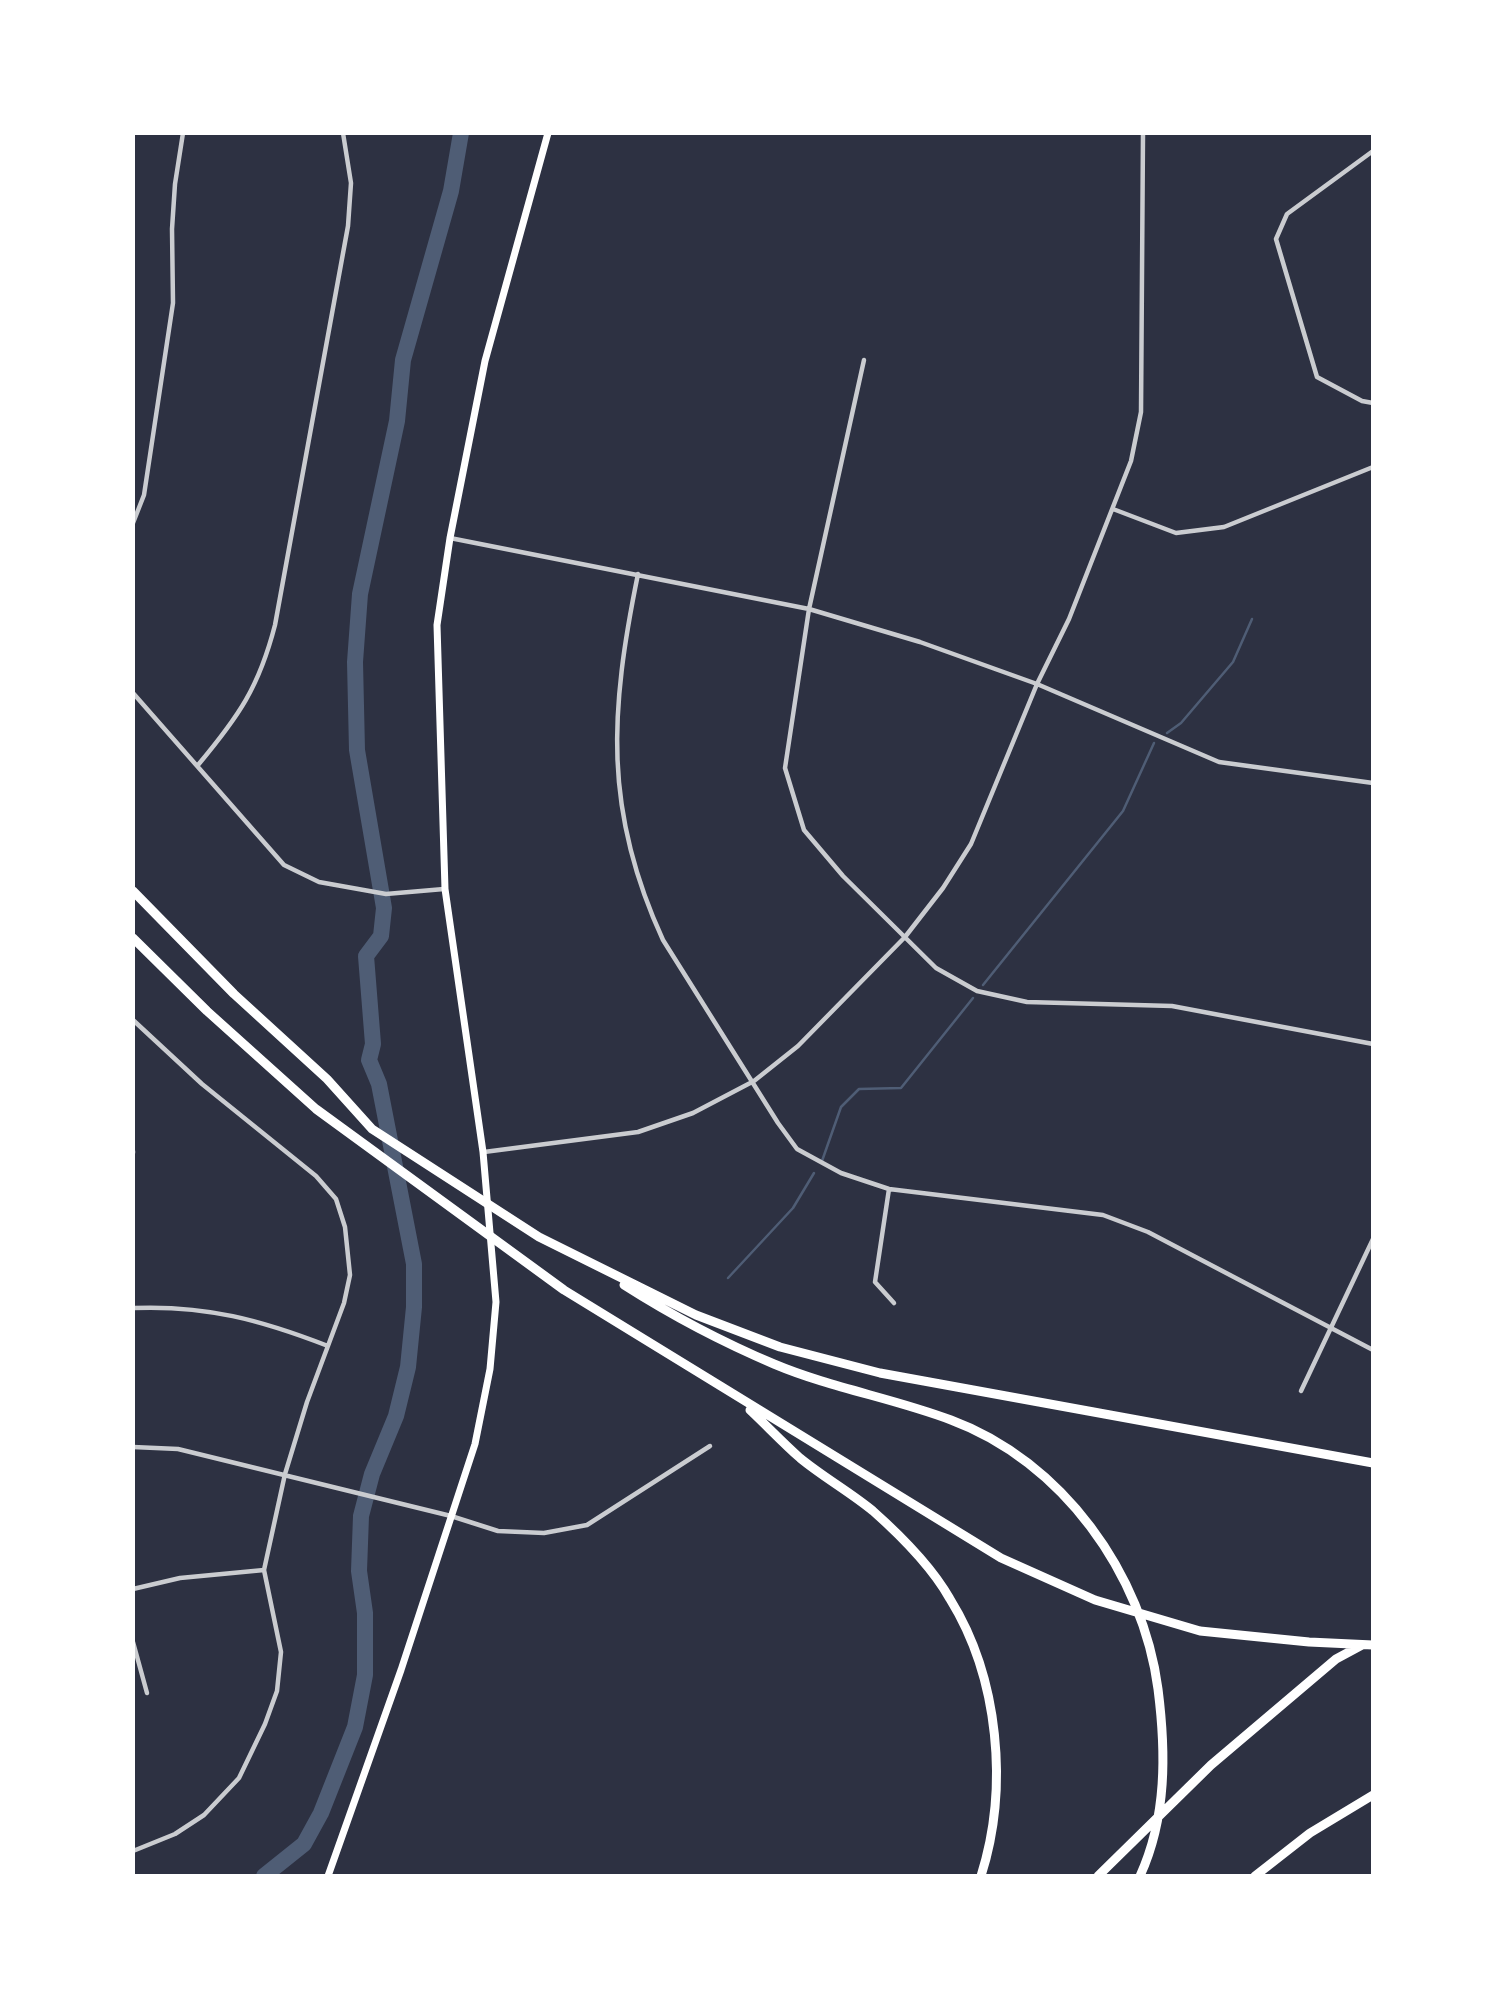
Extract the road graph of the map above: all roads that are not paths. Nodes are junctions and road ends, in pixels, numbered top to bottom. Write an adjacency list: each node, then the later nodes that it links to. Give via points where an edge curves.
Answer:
1 (183, 133): 10 (street, via 173,206 173,303 144,495)
2 (343, 133): 16 (street, via 351,183 348,226 275,625 248,701)
3 (548, 133): 11 (main road, via 485,361)
4 (1143, 133): 9 (street, via 1142,412)
5 (1373, 151): 7 (street, via 1287,214 1276,239 1317,377)
6 (864, 360): 13 (street)
7 (1373, 403)
8 (1373, 467): 9 (street, via 1224,527 1176,533)
9 (1113, 509): 14 (street, via 1069,620)
10 (133, 523)
11 (450, 538): 12 (street); 18 (main road, via 437,625)
12 (638, 574): 13 (street); 24 (street, via 621,662 615,733 621,812 648,908 663,940)
13 (809, 609): 14 (street); 20 (street, via 785,768 804,830)
14 (1037, 684): 17 (street, via 1219,762); 20 (street, via 971,844)
15 (133, 693): 16 (street)
16 (198, 765): 18 (street, via 284,865 319,882 386,894)
17 (1373, 783)
18 (445, 889): 25 (main road)
19 (133, 891): 28 (highway, via 234,995 327,1079 372,1129 539,1237)
20 (905, 937): 23 (street, via 936,968 977,991 1027,1002 1172,1006); 24 (street, via 798,1046)
21 (133, 938): 35 (highway, via 306,1100 372,1152 610,1320)
22 (133, 1020): 32 (street, via 202,1084 316,1176 336,1199 345,1227 350,1275)
23 (1373, 1044)
24 (754, 1081): 25 (street, via 693,1113 638,1132); 26 (street, via 797,1149 841,1173)
25 (483, 1152): 40 (main road, via 496,1303 490,1369 475,1444)
26 (890, 1189): 29 (street, via 875,1282); 31 (street, via 1103,1215 1148,1232)
27 (1373, 1239): 31 (street)
28 (582, 1259): 38 (highway, via 696,1315 834,1363); 51 (highway, via 667,1312 773,1363 954,1420 990,1439 1041,1476 1071,1505 1097,1535 1123,1577 1143,1624 1156,1677 1163,1793)
29 (894, 1303)
30 (133, 1308): 32 (street, via 196,1308 242,1316)
31 (1333, 1328): 33 (street); 34 (street)
32 (328, 1346): 39 (street)
33 (1373, 1350)
34 (1301, 1391)
35 (739, 1399): 44 (highway, via 1000,1558 1095,1600 1200,1631 1309,1643); 49 (highway, via 799,1457 873,1512 950,1598 972,1643 990,1710 997,1782)
36 (710, 1446): 40 (street, via 587,1525 544,1533 498,1531)
37 (133, 1447): 39 (street, via 178,1449)
38 (1373, 1463)
39 (285, 1474): 40 (street); 41 (street)
40 (451, 1516): 48 (main road)
41 (264, 1570): 42 (street, via 180,1578); 47 (street, via 281,1652 277,1691 265,1724 239,1778 204,1815 176,1834)
42 (133, 1590)
43 (133, 1642): 45 (street)
44 (1373, 1642): 50 (highway, via 1336,1659 1277,1708 1211,1765)
45 (147, 1693)
46 (1373, 1795): 52 (highway, via 1310,1833)
47 (133, 1851)
48 (328, 1876)
49 (981, 1876)
50 (1098, 1876)
51 (1140, 1876)
52 (1255, 1876)

